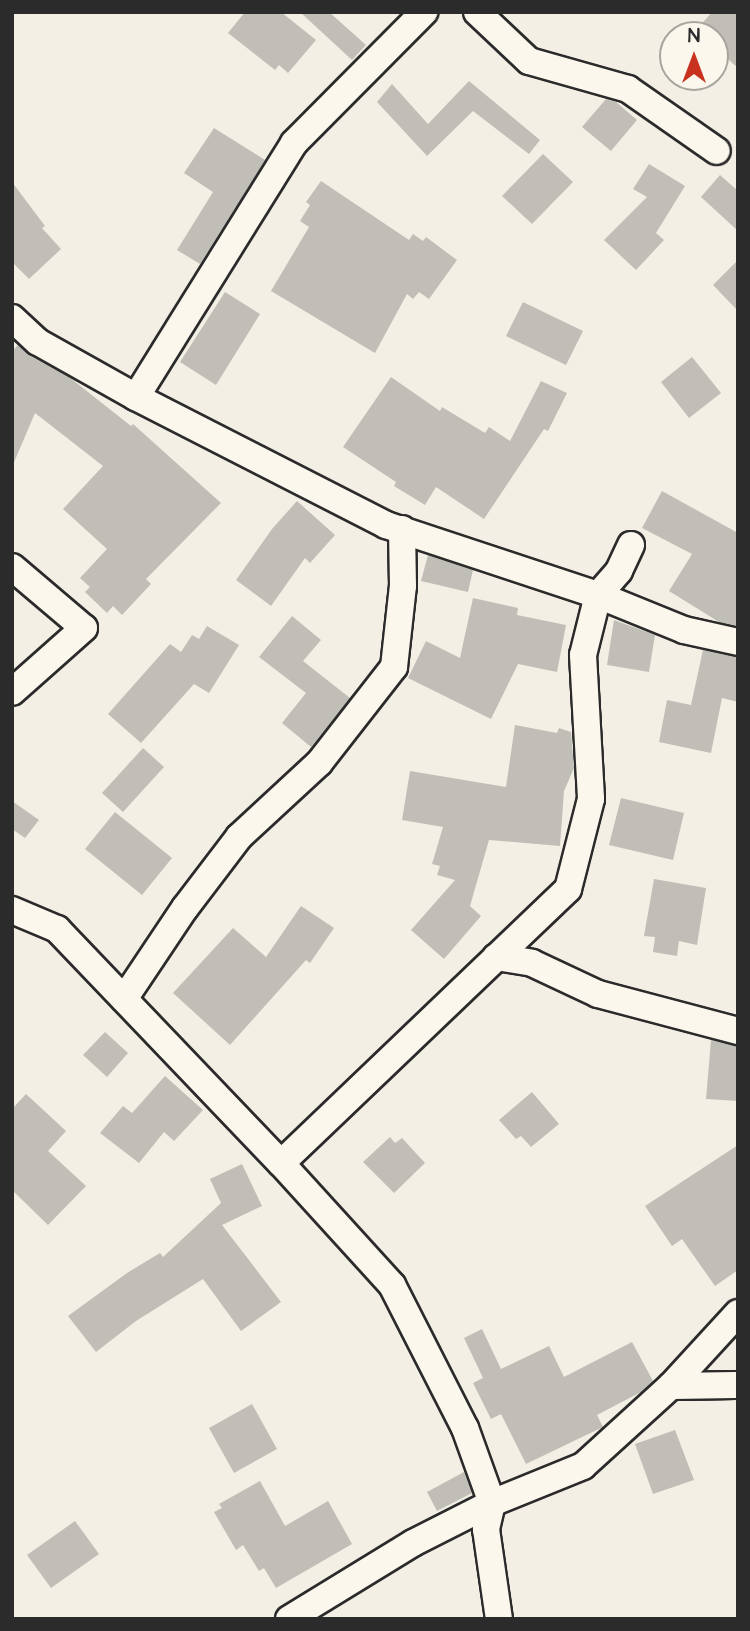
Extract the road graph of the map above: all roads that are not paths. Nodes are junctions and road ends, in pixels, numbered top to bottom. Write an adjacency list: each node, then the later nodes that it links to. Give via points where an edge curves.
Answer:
1 (424, 12): 5 (street, via 294,144)
2 (477, 12): 3 (street, via 529,61 628,89)
3 (716, 150)
4 (12, 318): 5 (street, via 38,341)
5 (136, 397): 6 (street)
6 (401, 529): 9 (street); 14 (street, via 403,586 394,667 319,763 239,837)
7 (631, 545): 9 (street, via 619,570)
8 (12, 567): 11 (street, via 84,628)
9 (597, 594): 10 (street, via 684,629); 13 (street, via 583,655 591,799 568,889)
10 (738, 642)
11 (12, 692)
12 (12, 910): 14 (street, via 57,929)
13 (496, 957): 15 (street, via 532,963 597,994); 16 (street)
14 (124, 999): 16 (street)
15 (738, 1031)
16 (281, 1163): 20 (street, via 392,1285 465,1428)
17 (738, 1313): 19 (street)
18 (738, 1385): 19 (street)
19 (671, 1386): 20 (street, via 583,1466)
20 (492, 1503): 21 (street, via 413,1543); 22 (street, via 486,1529)
21 (289, 1619)
22 (499, 1619)

